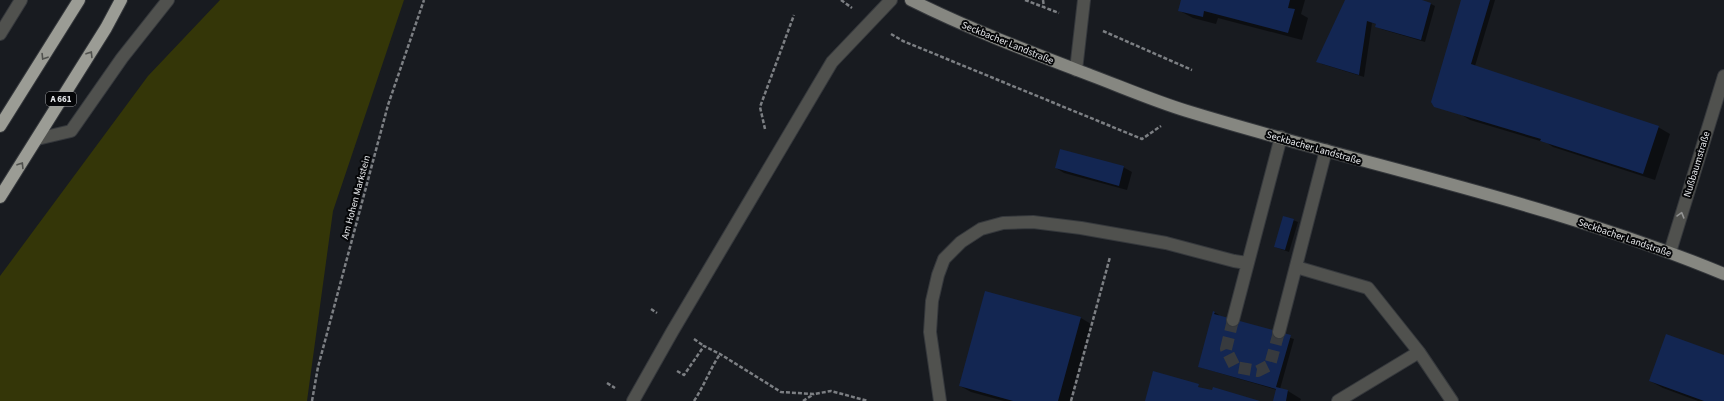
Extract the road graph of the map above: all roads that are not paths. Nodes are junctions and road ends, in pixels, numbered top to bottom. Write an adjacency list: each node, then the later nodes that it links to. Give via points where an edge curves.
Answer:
1 (21, 0): 8 (street)
2 (79, 0): 11 (highway, one-way to 11)
3 (121, 0): 13 (highway, A 661, one-way to 3)
4 (168, 0): 13 (street, via 122,58 71,131)
5 (891, 0): 23 (street, via 832,62)
6 (911, 0): 9 (main road, Seckbacher Landstraße, via 940,15)
7 (1084, 0): 9 (street)
8 (0, 34)
9 (1076, 70): 12 (main road, Seckbacher Landstraße, via 1186,111)
10 (1724, 76): 16 (street, Nußbaumstraße, one-way to 10)
11 (0, 126)
12 (1281, 137): 14 (main road, Seckbacher Landstraße); 17 (street)
13 (37, 139): 15 (highway, A 661, one-way to 13)
14 (1326, 150): 16 (main road, Seckbacher Landstraße, via 1578,220); 18 (street)
15 (0, 198)
16 (1670, 252): 19 (main road, Seckbacher Landstraße)
17 (1247, 263): 20 (street); 24 (street, via 1166,243 1082,228 1033,222 1003,223 981,229 960,242 944,259 938,275 932,301 930,332)
18 (1296, 267): 21 (street); 22 (street, via 1368,288)
19 (1724, 274)
20 (1233, 320)
21 (1279, 332)
22 (1420, 352): 25 (street); 26 (street)
23 (634, 401)
24 (940, 401)
25 (1338, 401)
26 (1452, 401)

